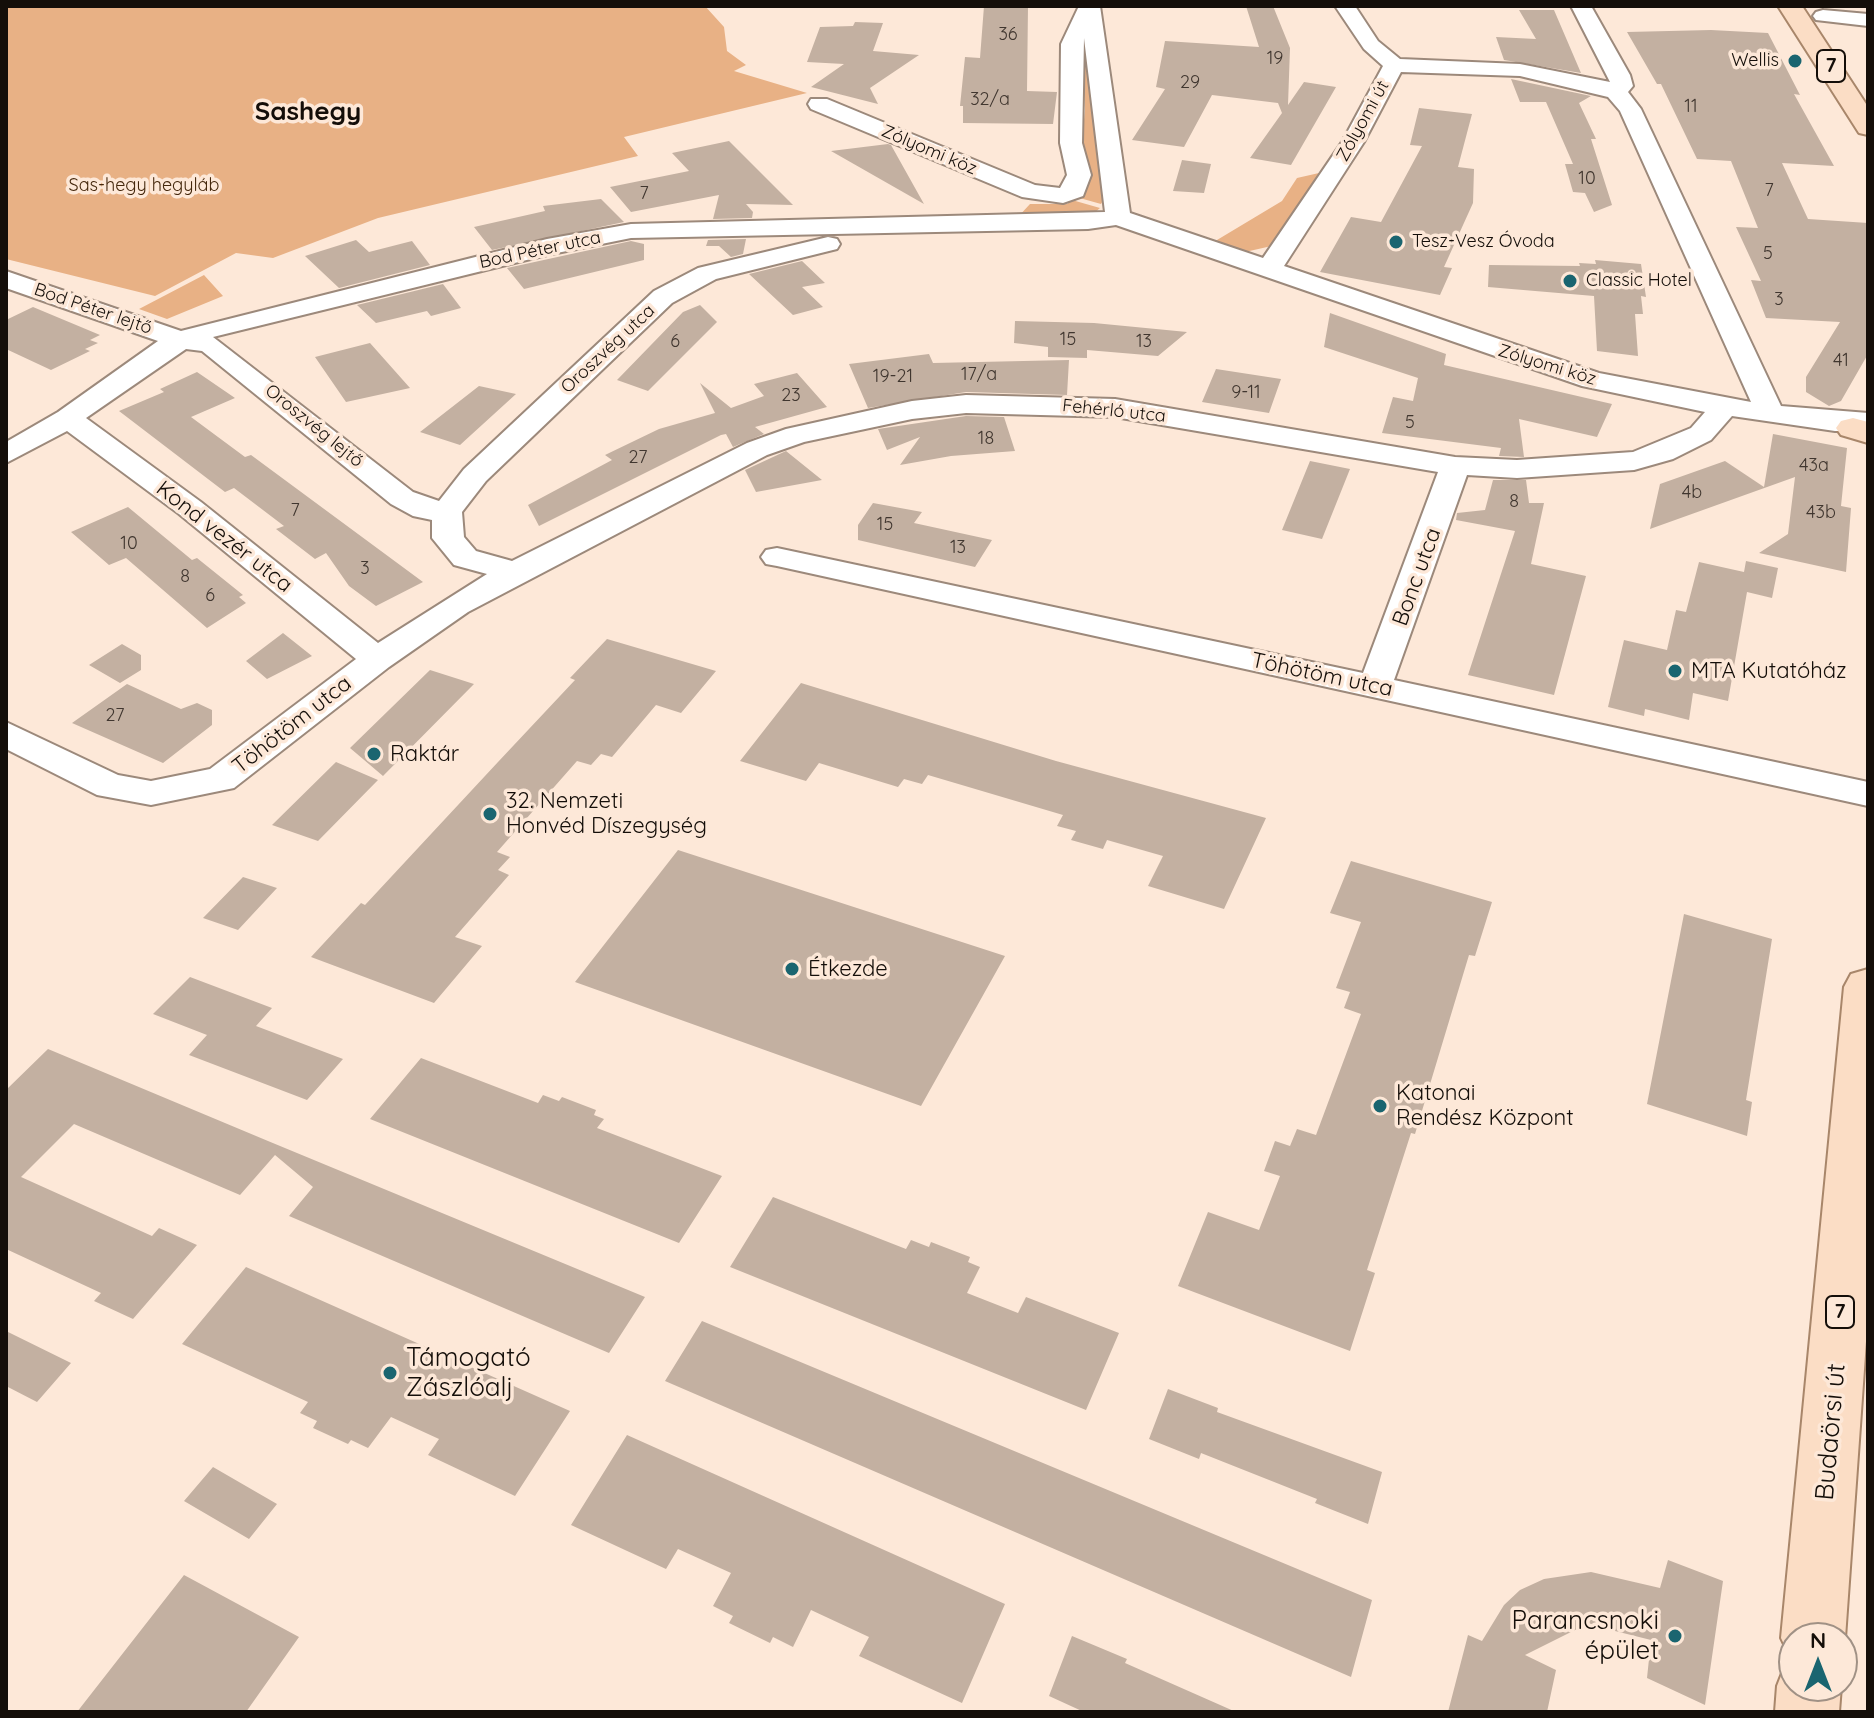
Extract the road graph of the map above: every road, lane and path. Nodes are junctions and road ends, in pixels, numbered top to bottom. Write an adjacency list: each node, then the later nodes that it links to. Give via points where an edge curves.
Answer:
1 (1090, 6): 10 (street, Zólyomi köz, via 1071,44 1071,143 1079,182 1075,191 1063,196 1039,195); 12 (street)
2 (1345, 6): 8 (street, via 1371,45)
3 (1581, 6): 9 (street)
4 (1790, 6): 11 (main road, 7)
5 (1819, 11): 6 (street); 7 (main road, 7)
6 (1868, 20)
7 (1847, 50)
8 (1394, 65): 9 (street, Zólyomi út, via 1520,70); 14 (street, Zólyomi út, via 1353,142)
9 (1618, 83): 18 (street)
10 (819, 104)
11 (1868, 127)
12 (1118, 217): 13 (street, Bod Péter utca, via 1088,222); 14 (street)
13 (910, 223): 16 (street, Bod Péter utca, via 631,231 272,311); 23 (street, Oroszvég utca, via 728,267 685,283 643,315 486,464)
14 (1268, 269): 17 (street, Zólyomi köz, via 1592,380)
15 (6, 279): 16 (street, Bod Péter lejtő)
16 (180, 340): 19 (street, Bod Péter utca); 23 (street, Oroszvég lejtő, via 222,351 414,506)
17 (1725, 407): 18 (street, Zólyomi köz); 22 (street, Fehérló utca, via 1701,434 1634,461 1561,469)
18 (1770, 412): 20 (street, Zólyomi köz)
19 (68, 418): 21 (street, Bod Péter utca); 26 (street, Kond vezér utca, via 190,508)
20 (1860, 425)
21 (6, 454)
22 (1455, 466): 25 (street, Fehérló utca, via 1115,408 953,405 840,424 757,449); 27 (street, Bonc utca)
23 (447, 511): 25 (street, via 448,538 465,558)
24 (777, 557): 27 (street, Töhötöm utca)
25 (515, 572): 26 (street, Töhötöm utca)
26 (377, 659): 28 (street, Töhötöm utca, via 245,764 221,779 189,788 151,793 110,786)
27 (1375, 686): 29 (street, Töhötöm utca)
28 (6, 734)
29 (1868, 794)
30 (1868, 987): 31 (main road, Budaörsi út / 7)
31 (1814, 1622)

